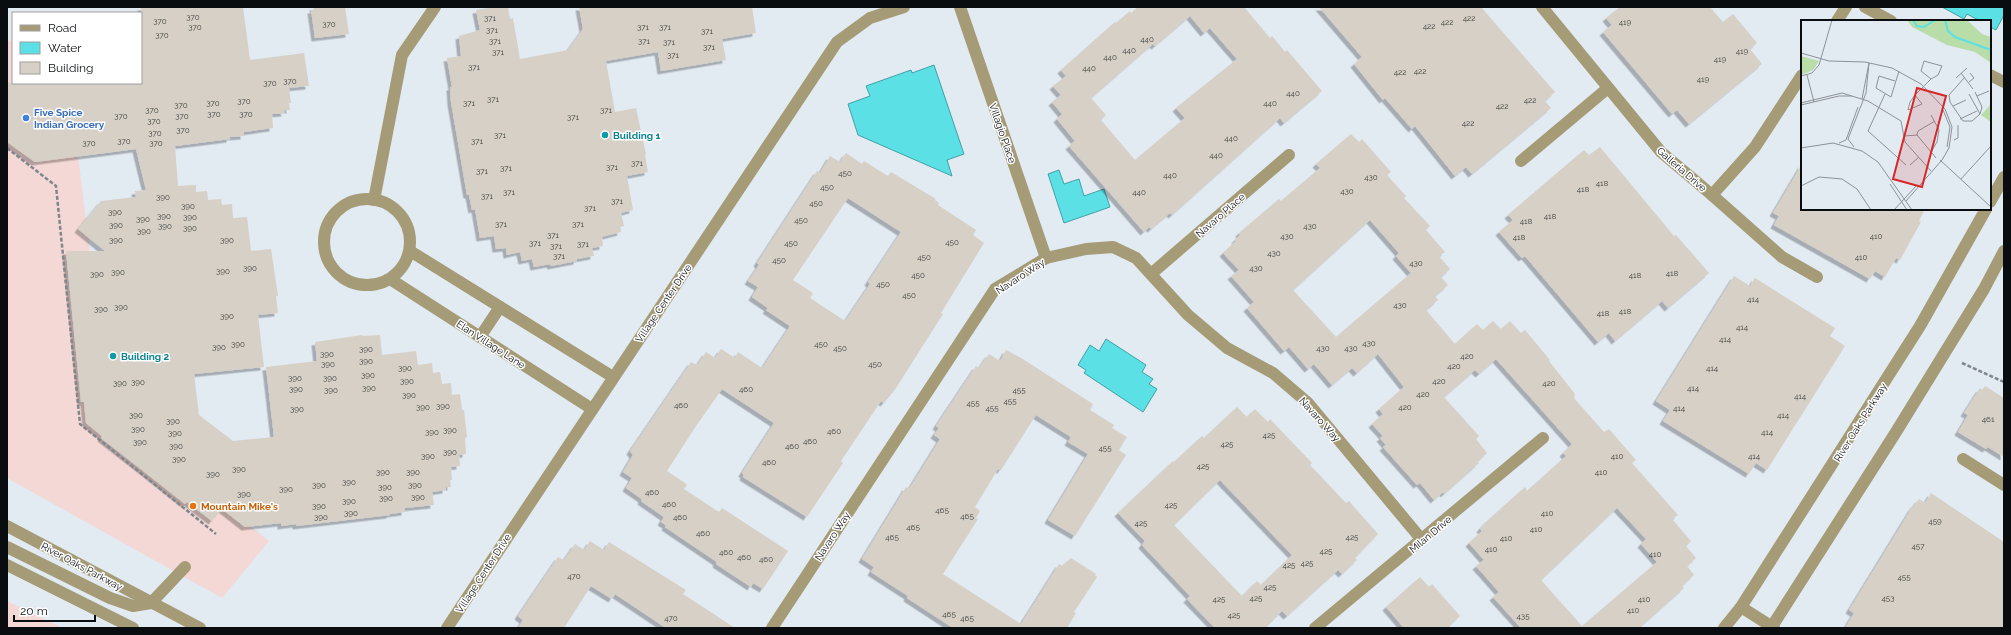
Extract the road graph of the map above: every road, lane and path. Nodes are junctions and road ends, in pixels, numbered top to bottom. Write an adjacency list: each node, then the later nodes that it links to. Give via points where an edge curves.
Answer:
1 (435, 7): 18 (street, via 402,55)
2 (904, 7): 30 (street, Village Center Drive, via 870,18 837,42)
3 (960, 7): 23 (street, Villagio Place)
4 (1542, 7): 12 (street, Galleria Drive)
5 (1846, 7): 7 (street)
6 (1866, 7): 8 (street)
7 (1838, 20)
8 (1889, 20)
9 (1991, 76): 11 (street)
10 (1801, 77): 17 (street, Galleria Drive, via 1755,147)
11 (2004, 82)
12 (1608, 88): 15 (street); 17 (street, Galleria Drive, via 1661,152)
13 (7, 148): 37 (path, via 56,186 80,424)
14 (1289, 155): 24 (street, Navaro Place)
15 (1521, 161)
16 (2004, 177): 19 (street)
17 (1712, 195): 25 (street, via 1782,257)
18 (374, 200): 21 (street, via 391,206 403,218 410,234); 26 (street, via 349,203 339,210 331,220 324,244 327,257 342,277 366,285)
19 (1991, 200)
20 (1985, 210): 43 (street, River Oaks Parkway, via 1916,332)
21 (410, 251): 26 (street, via 403,267); 27 (street)
22 (2004, 251): 29 (street, via 1984,289)
23 (1046, 258): 24 (street, Navaro Way, via 1086,249 1113,247 1136,258); 47 (street, Navaro Way, via 996,289)
24 (1151, 274): 38 (street, Navaro Way, via 1188,315 1227,348 1273,373 1308,403)
25 (1817, 278)
26 (390, 279): 28 (street, Elan Village Lane)
27 (500, 307): 28 (street); 30 (street)
28 (480, 337): 32 (street, Elan Village Lane)
29 (1942, 354): 31 (path); 50 (street, via 1896,432)
30 (613, 377): 32 (street, Village Center Drive)
31 (2004, 382)
32 (592, 409): 46 (street, Village Center Drive)
33 (1543, 438): 38 (street, Milan Drive)
34 (1963, 459): 35 (street)
35 (2004, 484)
36 (7, 526): 42 (street, River Oaks Parkway)
37 (216, 534)
38 (1422, 540): 48 (street, Milan Drive)
39 (7, 546): 42 (street, via 110,598 133,606)
40 (7, 565): 44 (street)
41 (185, 567): 42 (street)
42 (151, 603): 45 (street, River Oaks Parkway)
43 (1741, 607): 49 (street, River Oaks Parkway); 50 (street)
44 (130, 627)
45 (200, 628)
46 (447, 628)
47 (772, 628)
48 (1316, 628)
49 (1724, 628)
50 (1772, 628)

